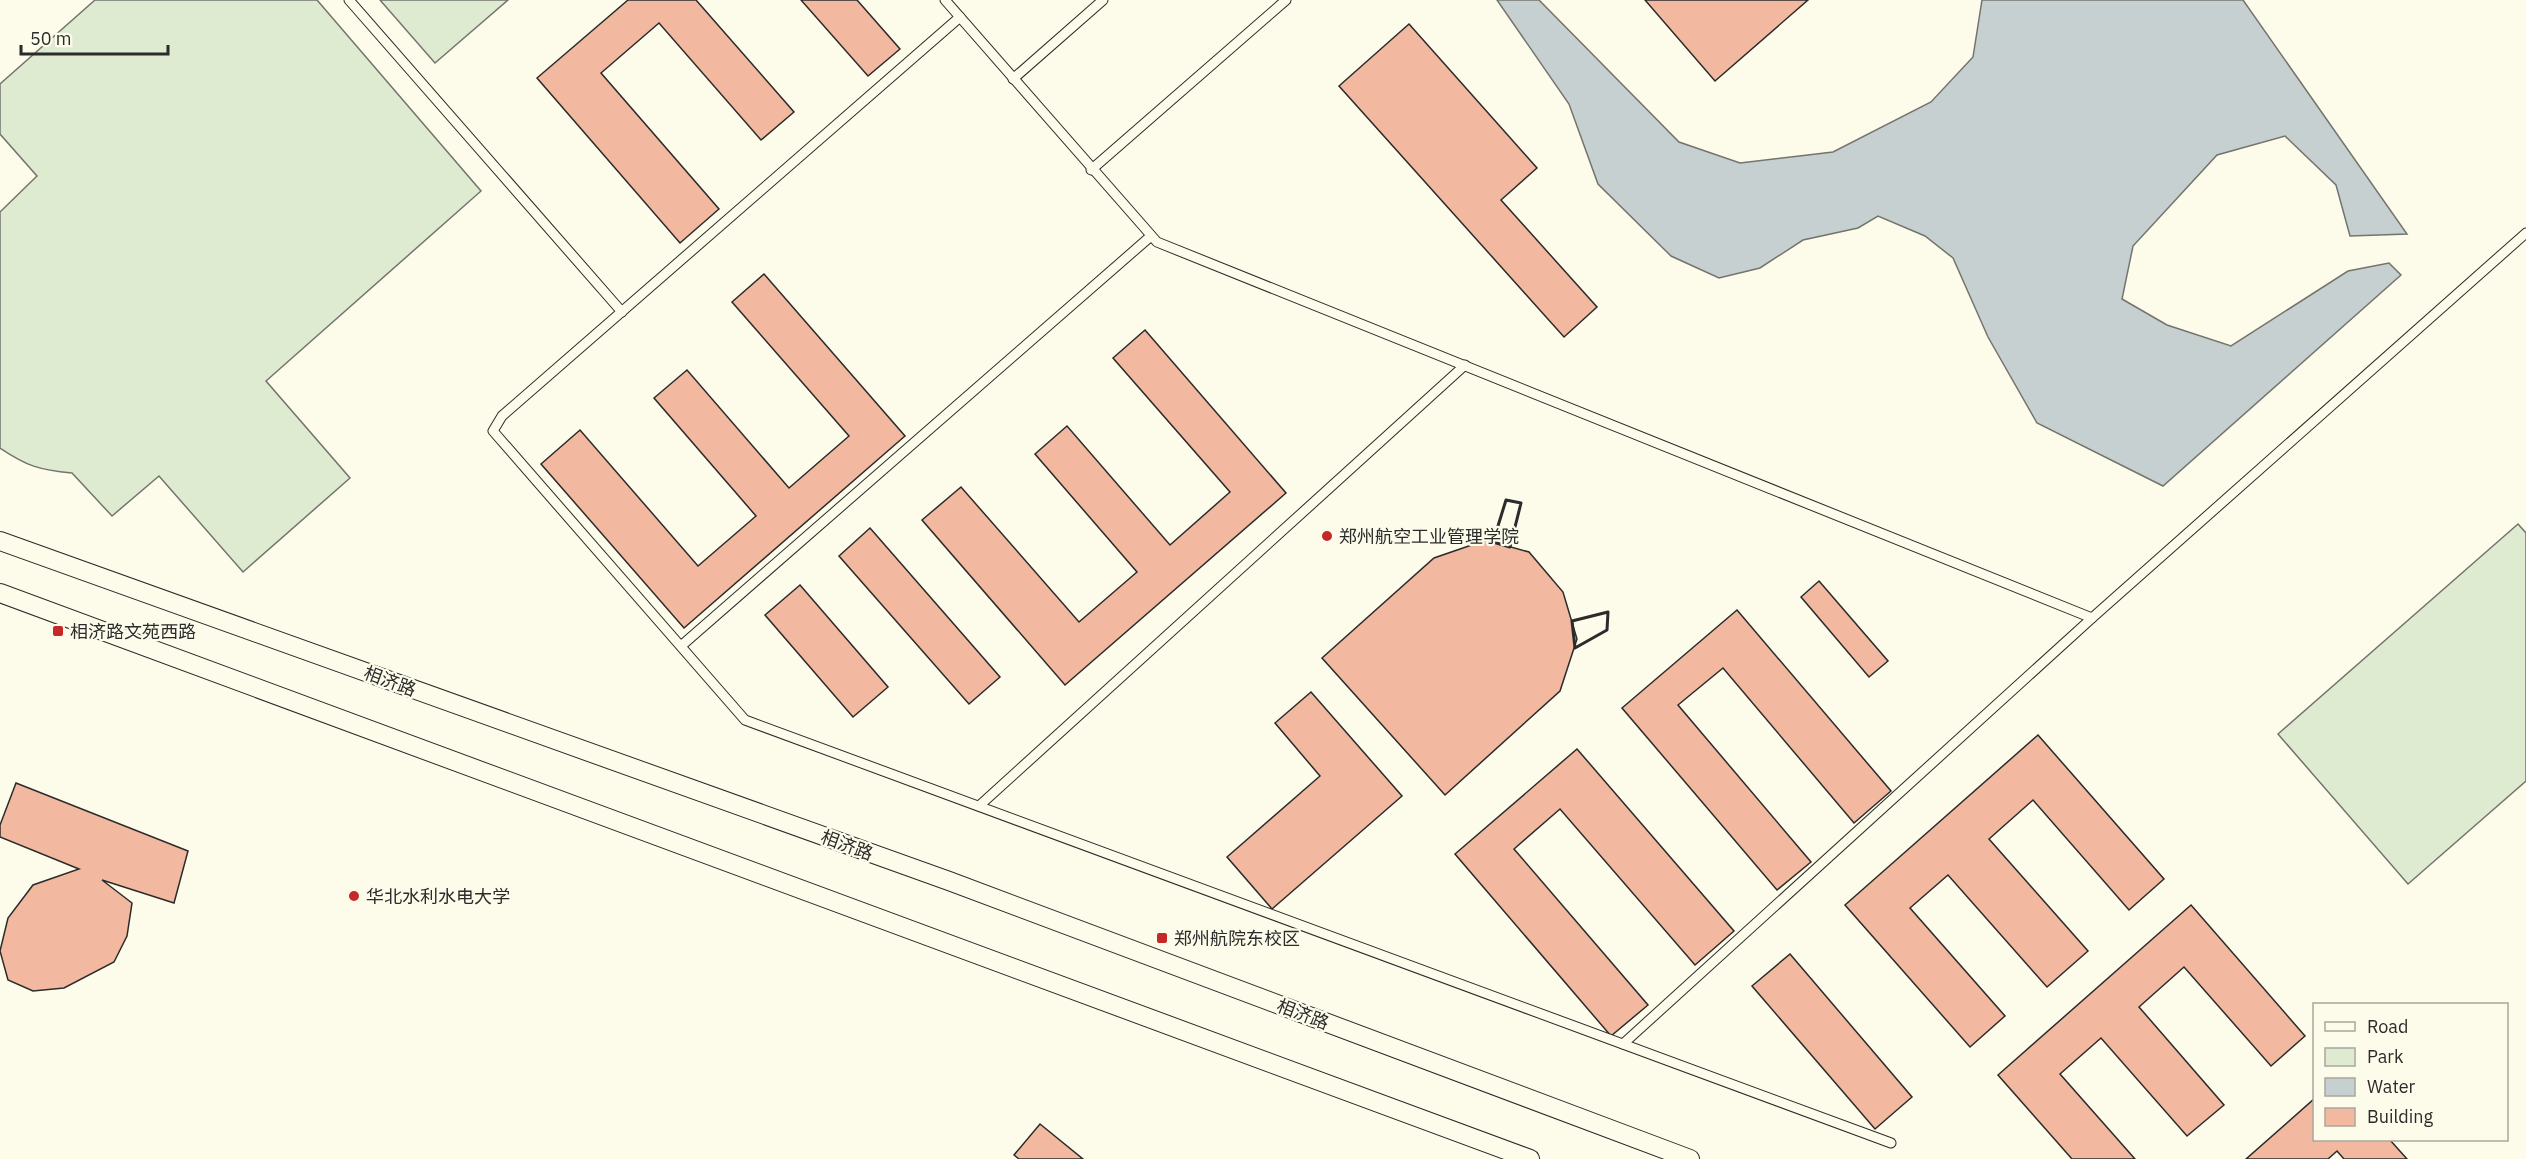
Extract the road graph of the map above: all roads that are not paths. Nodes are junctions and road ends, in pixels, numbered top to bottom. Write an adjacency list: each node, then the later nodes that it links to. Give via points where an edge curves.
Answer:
1 (349, 0): 10 (lane)
2 (945, 0): 5 (lane)
3 (1103, 0): 6 (lane)
4 (1286, 0): 7 (lane)
5 (960, 17): 6 (lane); 10 (lane)
6 (1013, 79): 7 (lane)
7 (1091, 170): 9 (lane)
8 (2526, 233): 14 (lane)
9 (1151, 236): 11 (lane, via 1157,242); 15 (lane)
10 (622, 312): 15 (lane, via 502,416 493,431)
11 (1465, 365): 14 (lane); 16 (lane)
12 (0, 542): 20 (street, 相济路, via 949,881)
13 (0, 593): 19 (street)
14 (2092, 618): 17 (lane)
15 (681, 646): 16 (lane, via 745,720)
16 (979, 806): 17 (lane)
17 (1623, 1044): 18 (lane)
18 (1891, 1143)
19 (1530, 1159)
20 (1690, 1159)

